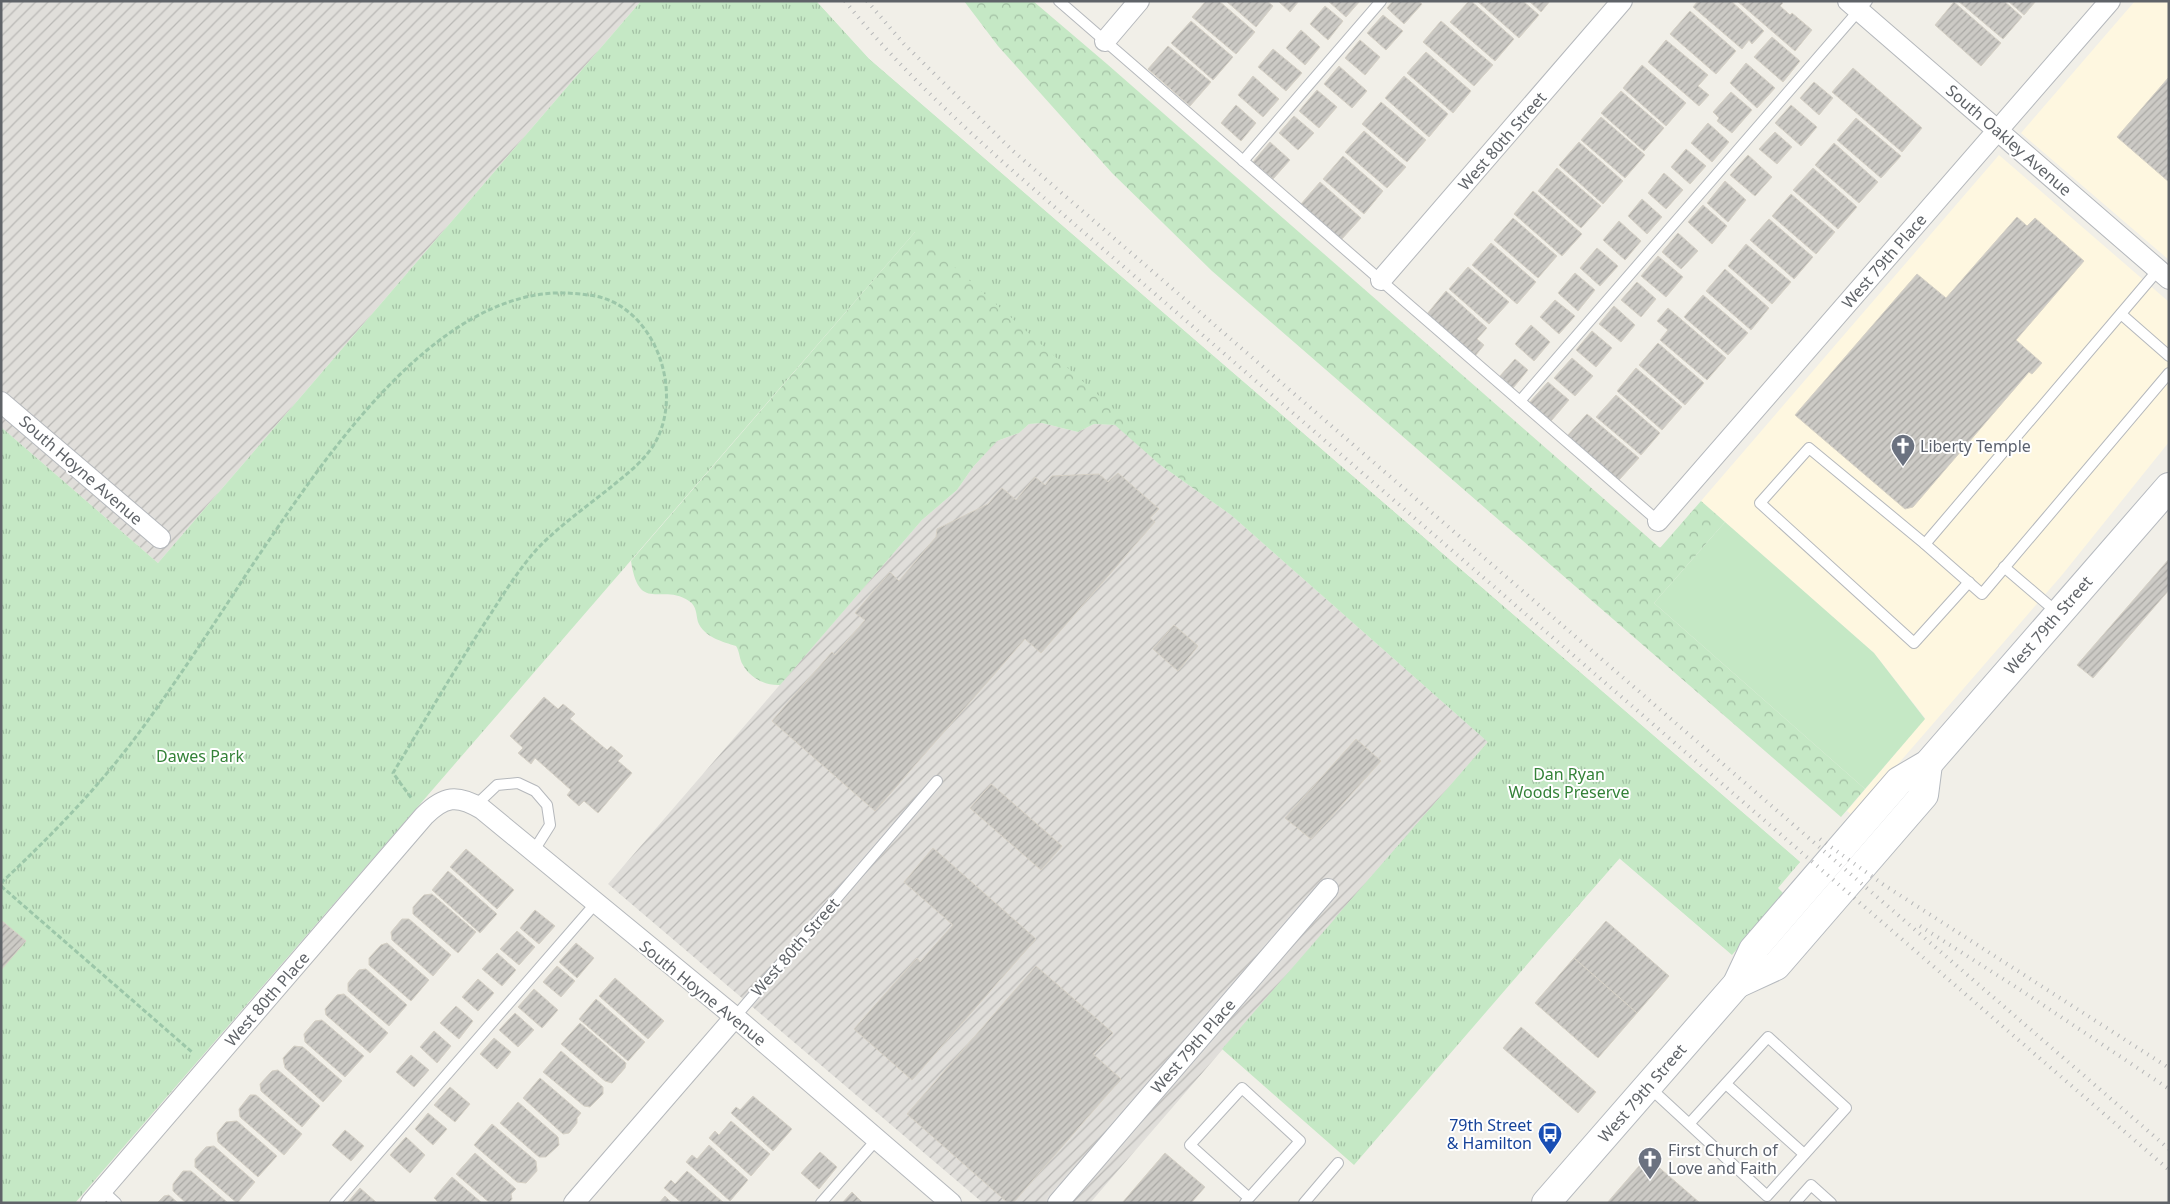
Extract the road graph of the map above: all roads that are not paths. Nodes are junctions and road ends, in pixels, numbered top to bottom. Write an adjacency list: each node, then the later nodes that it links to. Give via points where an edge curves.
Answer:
1 (1059, 1): 7 (lane)
2 (1139, 1): 7 (street)
3 (1381, 1): 9 (lane)
4 (1622, 1): 11 (street, West 80th Street)
5 (2110, 1): 8 (street, West 79th Place)
6 (1858, 4): 8 (street, South Oakley Avenue); 15 (lane)
7 (1105, 40): 9 (lane)
8 (1998, 130): 10 (street, South Oakley Avenue); 18 (street, West 79th Place)
9 (1243, 161): 11 (lane)
10 (2163, 275): 12 (lane)
11 (1381, 280): 15 (lane)
12 (2121, 314): 13 (lane); 20 (lane)
13 (2169, 356)
14 (2169, 373): 21 (lane)
15 (1520, 401): 18 (lane)
16 (1, 402): 19 (street, South Hoyne Avenue)
17 (2169, 487): 23 (main road, West 79th Street)
18 (1658, 520)
19 (160, 538)
20 (1925, 544): 22 (lane); 22 (lane, via 1809,448 1760,503 1914,643)
21 (2004, 568): 22 (lane, via 1982,594); 23 (lane)
22 (1969, 582)
23 (2059, 614): 32 (main road, West 79th Street, via 1928,764 1899,781 1886,795 1753,950 1737,984)
24 (937, 781): 30 (lane, West 80th Street)
25 (447, 799): 26 (street, South Hoyne Avenue, via 460,799); 37 (street, West 80th Place, via 435,804 424,816)
26 (476, 806): 27 (street, South Hoyne Avenue); 27 (lane, via 497,786 518,782 535,791 547,805 550,825)
27 (533, 852): 29 (street, South Hoyne Avenue)
28 (1328, 890): 43 (street, West 79th Place)
29 (595, 904): 30 (street, South Hoyne Avenue); 39 (lane)
30 (735, 1018): 34 (street, South Hoyne Avenue); 40 (street, West 80th Street)
31 (1726, 1084): 33 (lane); 35 (lane); 35 (lane, via 1768,1037 1846,1108)
32 (1648, 1086): 33 (lane); 45 (main road, West 79th Street)
33 (1689, 1124): 35 (lane, via 1767,1196)
34 (876, 1139): 41 (lane); 42 (street, South Hoyne Avenue)
35 (1804, 1154)
36 (1338, 1163): 44 (lane)
37 (103, 1199)
38 (1247, 1200): 38 (lane, via 1300,1141 1242,1088 1190,1145)
39 (335, 1203)
40 (574, 1203)
41 (821, 1203)
42 (951, 1203)
43 (1058, 1203)
44 (1304, 1203)
45 (1546, 1203)
46 (1796, 1203): 47 (lane, via 1810,1186)
47 (1831, 1203)

